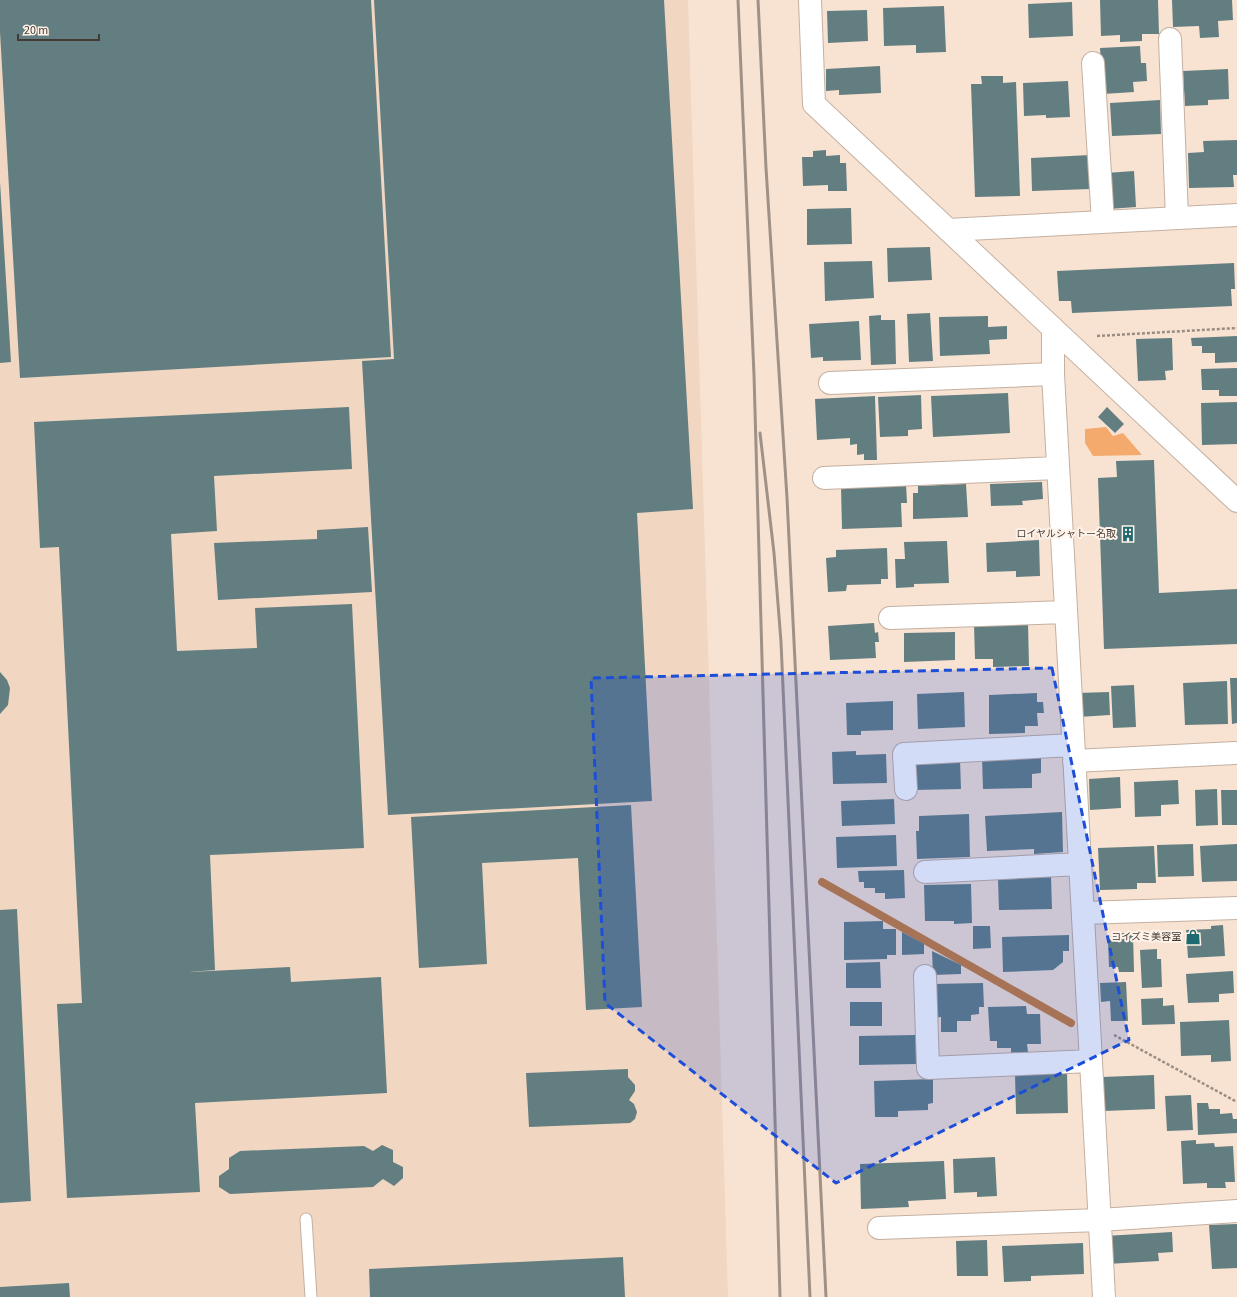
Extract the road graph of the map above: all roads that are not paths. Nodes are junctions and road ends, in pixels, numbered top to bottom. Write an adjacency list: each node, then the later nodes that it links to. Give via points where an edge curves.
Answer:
1 (810, 0): 7 (street, via 814,104)
2 (1170, 39): 5 (street)
3 (1093, 63): 6 (street)
4 (1237, 215): 5 (street)
5 (1177, 218): 6 (street)
6 (1103, 222): 7 (street)
7 (948, 230): 8 (street)
8 (1058, 333): 9 (street); 13 (street)
9 (1053, 374): 10 (street); 11 (street)
10 (830, 383)
11 (1058, 468): 12 (street); 14 (street)
12 (824, 478)
13 (1237, 501)
14 (1066, 612): 15 (street); 16 (street)
15 (890, 618)
16 (1074, 753): 17 (street); 18 (street, via 904,754); 19 (street)
17 (1235, 753)
18 (906, 789)
19 (1080, 864): 20 (street); 22 (street)
20 (926, 872)
21 (1237, 908): 22 (street)
22 (1083, 913): 24 (street)
23 (926, 976): 24 (street, via 928,1068)
24 (1091, 1061): 27 (street)
25 (1237, 1211): 27 (street)
26 (306, 1219): 29 (lane)
27 (1100, 1220): 28 (street); 30 (street)
28 (879, 1228)
29 (311, 1297)
30 (1104, 1297)

